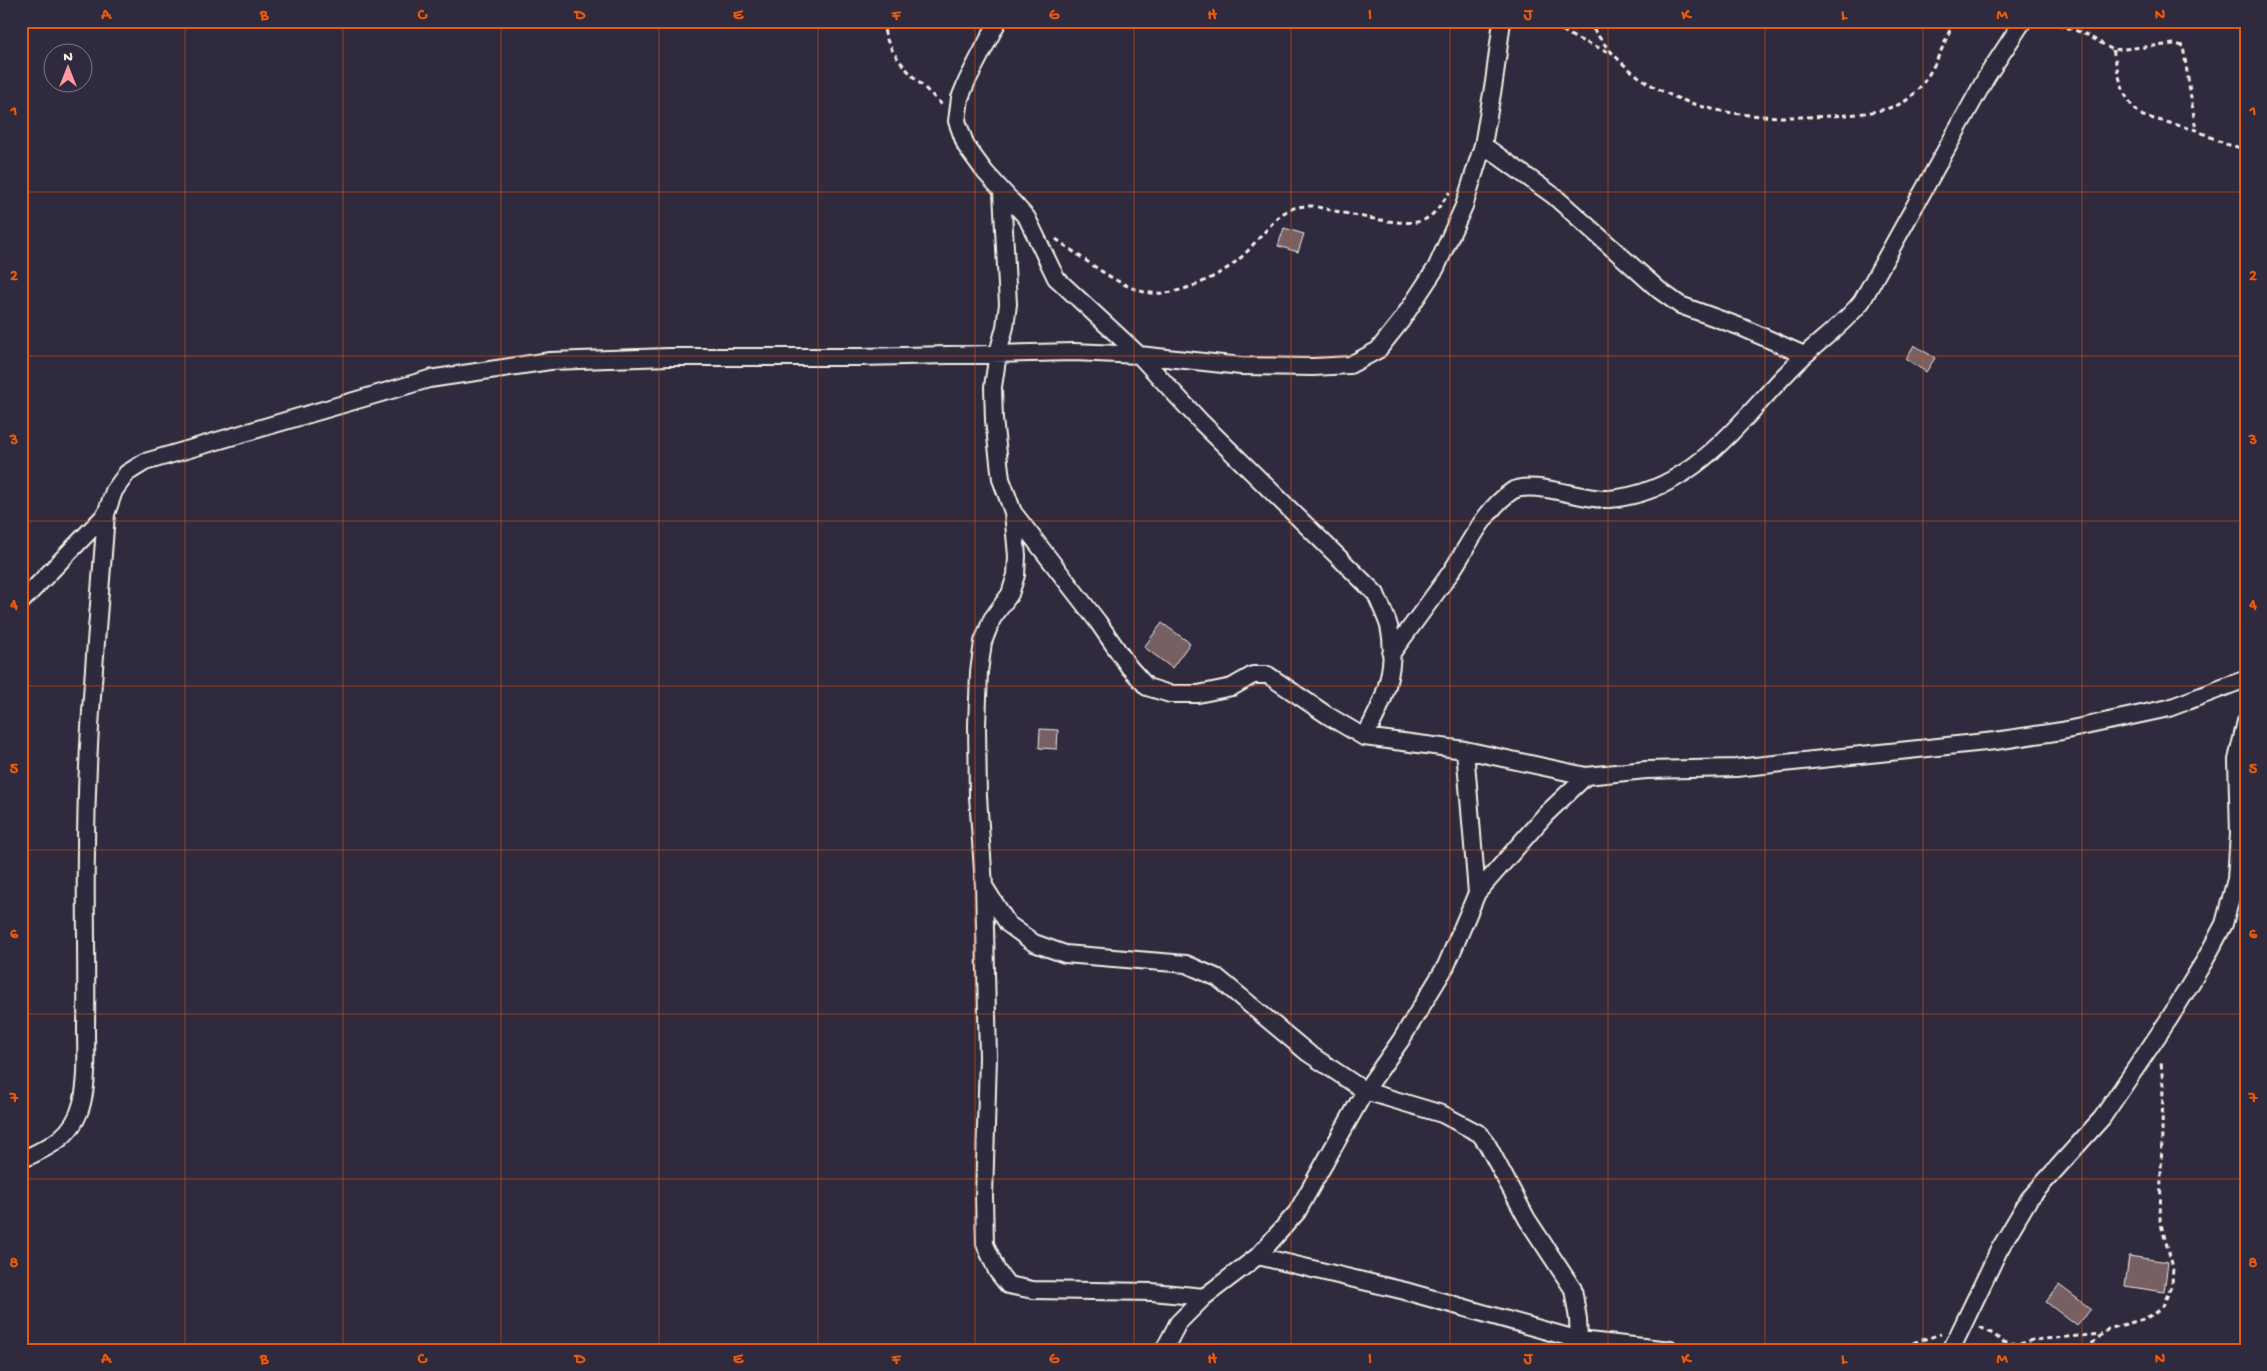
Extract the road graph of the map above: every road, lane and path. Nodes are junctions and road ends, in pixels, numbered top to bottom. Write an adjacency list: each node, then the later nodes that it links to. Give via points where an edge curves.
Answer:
1 (884, 21): 11 (path, via 885,40 898,58)
2 (998, 21): 11 (street, via 966,81)
3 (1547, 21): 10 (path, via 1575,38)
4 (1588, 21): 10 (path)
5 (1954, 21): 10 (path, via 1922,86 1908,100 1895,106 1844,115 1745,116 1697,105 1664,92 1631,73)
6 (2023, 21): 20 (street, via 1982,84 1862,301)
7 (2050, 21): 9 (path, via 2085,34)
8 (1499, 23): 13 (street)
9 (2113, 50): 12 (path, via 2126,100 2136,111 2143,116); 12 (path, via 2169,44 2183,46)
10 (1609, 52)
11 (957, 121): 16 (street, via 966,146)
12 (2196, 130): 14 (path, via 2225,144)
13 (1483, 145): 19 (street, via 1464,206 1436,268 1378,350 1350,365 1312,368 1241,366); 20 (street, via 1554,196 1680,305 1741,327)
14 (2246, 149)
15 (1455, 184): 17 (path, via 1439,208 1424,220 1408,223 1313,206 1286,210 1239,260 1202,283 1162,293 1144,292 1114,278)
16 (1002, 192): 17 (street); 18 (street, via 1008,304)
17 (1027, 218): 19 (street, via 1056,278)
18 (998, 353): 19 (street); 21 (street, via 993,387 996,448 1001,479); 22 (street, via 550,361 428,379 145,462 127,473 114,491)
19 (1139, 355): 24 (street, via 1201,422 1376,594 1389,627)
20 (1804, 356): 24 (street, via 1716,450 1668,482 1636,495 1607,499 1533,487 1514,490 1500,501 1475,533)
21 (1013, 512): 27 (street, via 1147,687 1170,694 1198,694 1232,687 1253,675 1268,675); 30 (street, via 1016,575 1010,594 992,618 983,642 979,672 978,796)
22 (106, 514): 23 (street); 34 (street, via 90,741 83,1096 73,1126 51,1147)
23 (21, 602)
24 (1391, 654): 27 (street, via 1386,691 1378,715)
25 (2246, 679): 29 (street, via 2168,708 2062,731 1995,741 1736,768 1646,770)
26 (2246, 720): 32 (street, via 2237,760 2239,834 2236,879 2229,908 2205,960)
27 (1364, 737): 28 (street)
28 (1465, 750): 29 (street); 31 (street)
29 (1586, 776): 31 (street, via 1546,814)
30 (984, 886): 33 (street, via 1008,924 1034,943 1066,954 1186,964 1218,978 1308,1053); 36 (street, via 988,1057 985,1244 997,1270 1008,1285 1033,1290)
31 (1477, 893): 33 (street, via 1446,966)
32 (2157, 1035): 37 (street, via 2102,1118 2029,1199 1999,1250); 38 (path, via 2163,1086 2160,1221 2173,1267 2172,1284 2157,1312 2144,1319 2117,1325)
33 (1365, 1091): 35 (street, via 1297,1212); 39 (street, via 1442,1114 1480,1134 1526,1219 1573,1289)
34 (21, 1160)
35 (1258, 1256): 36 (street); 39 (street, via 1405,1291)
36 (1204, 1296): 40 (street, via 1178,1323)
37 (1964, 1326): 38 (path, via 1985,1329 2011,1345); 42 (path, via 1906,1345); 43 (street)
38 (2102, 1334): 44 (path)
39 (1579, 1340): 41 (street)
40 (1164, 1350)
41 (1671, 1350)
42 (1878, 1350)
43 (1951, 1350)
44 (2085, 1350)

